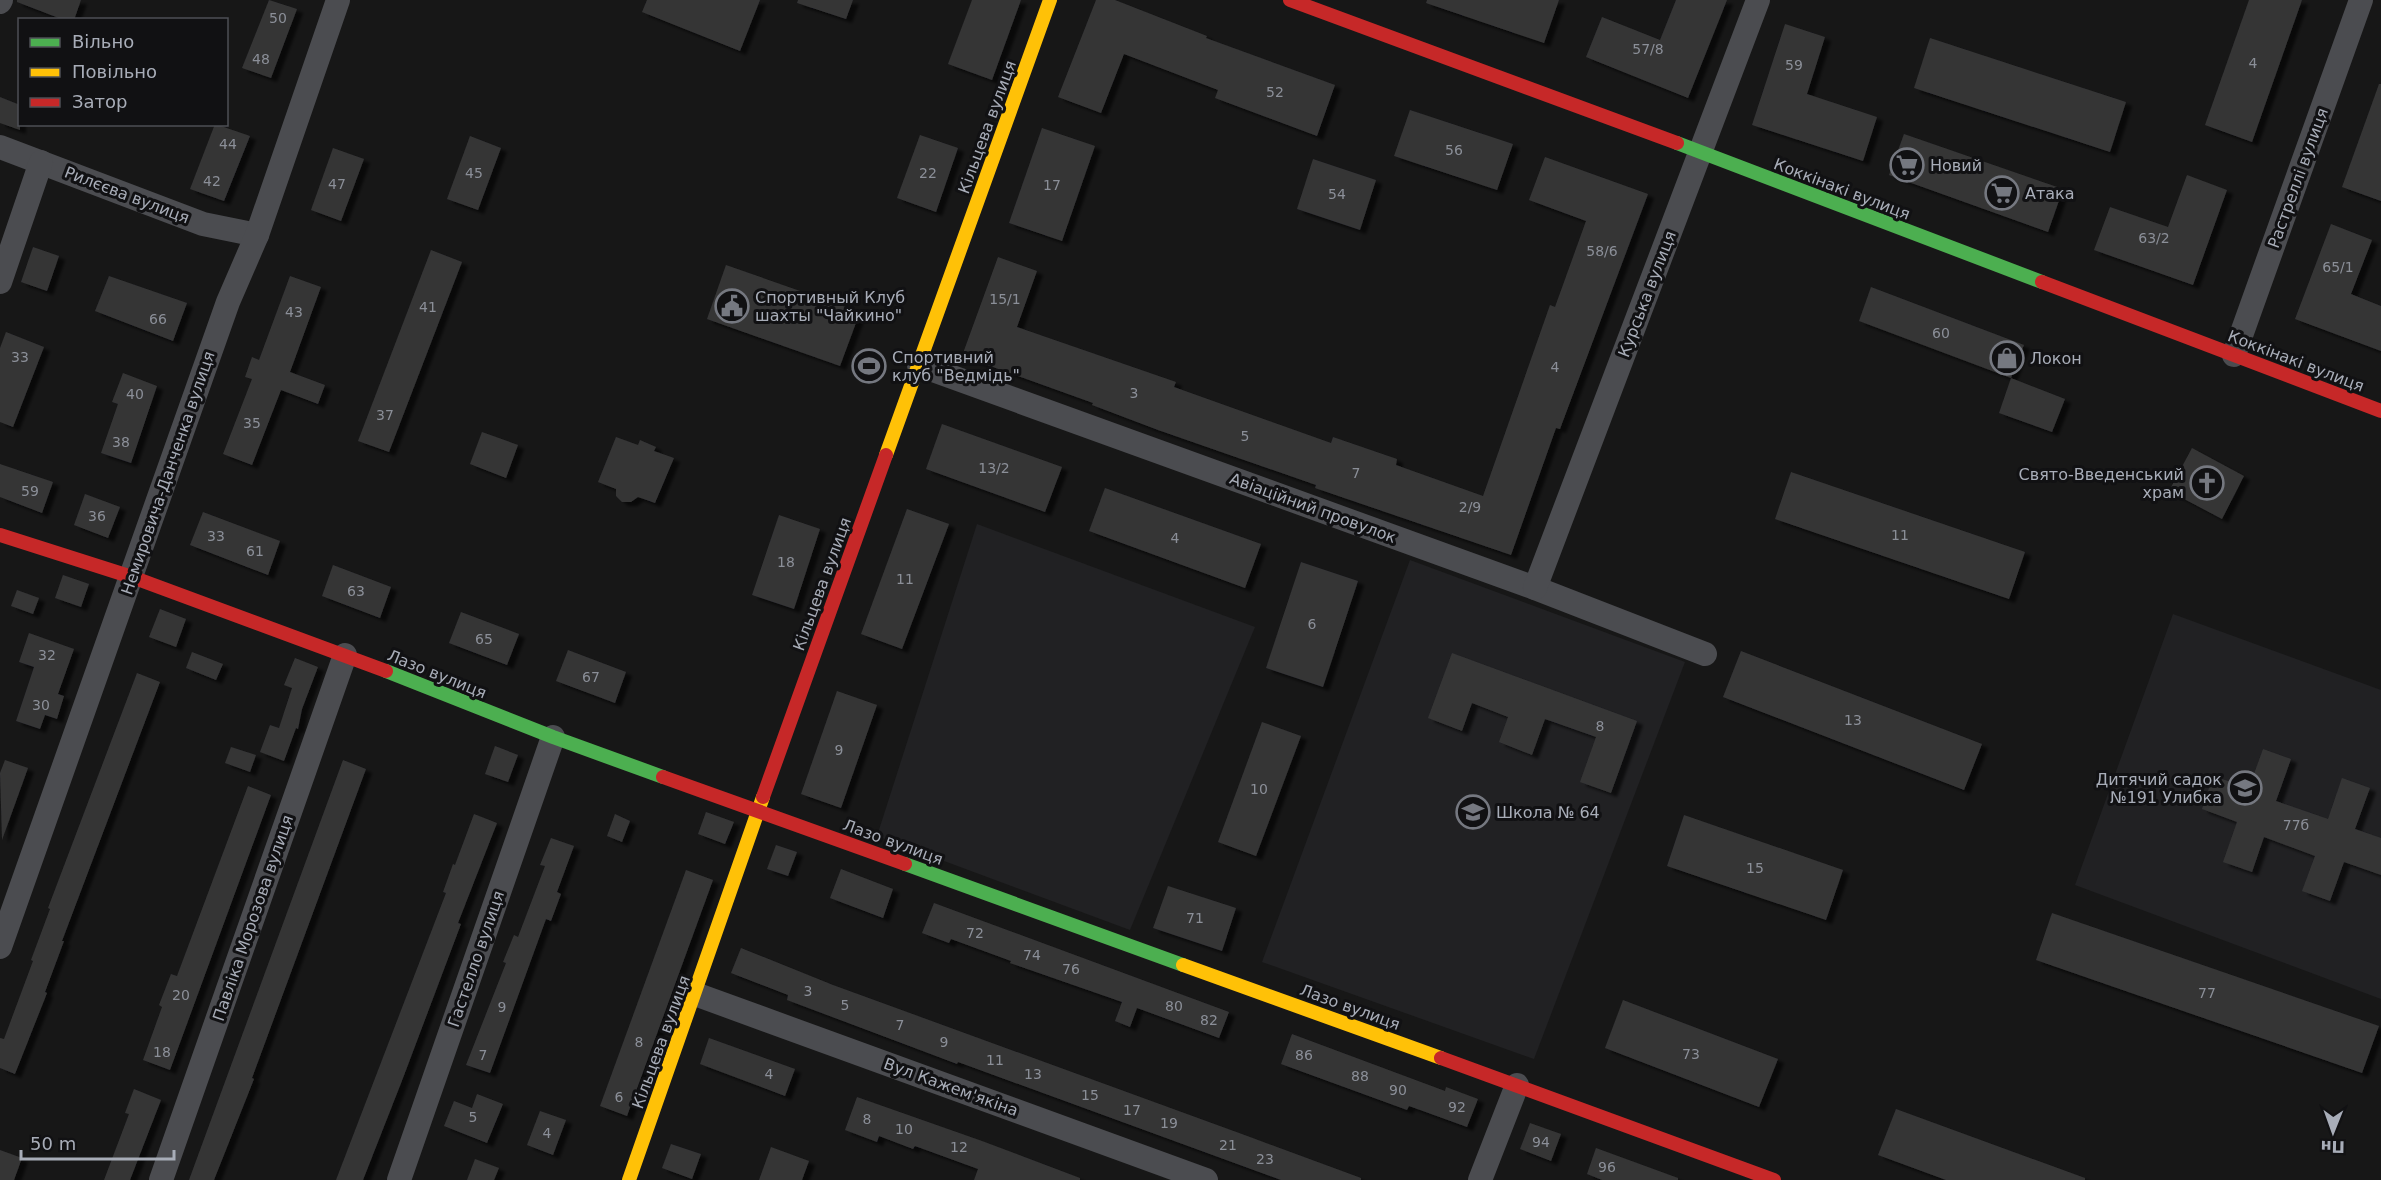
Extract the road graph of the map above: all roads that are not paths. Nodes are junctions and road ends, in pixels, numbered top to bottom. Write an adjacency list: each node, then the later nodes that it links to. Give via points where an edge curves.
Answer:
1 (338, 0): 9 (street, Немировича-Данченка вулиця)
2 (1050, 0): 12 (street, Кільцева вулиця)
3 (1290, 0): 7 (street, Коккінакі вулиця)
4 (1758, 0): 7 (street, Курська вулиця)
5 (2361, 0): 11 (street, Растреллі вулиця)
6 (0, 147): 8 (street, Рилєєва вулиця)
7 (1700, 152): 11 (street, Коккінакі вулиця); 16 (street, Курська вулиця)
8 (41, 162): 9 (street, Рилєєва вулиця, via 202,224); 10 (street)
9 (257, 235): 15 (street, Немировича-Данченка вулиця, via 228,302)
10 (0, 282)
11 (2234, 356): 13 (street, Коккінакі вулиця)
12 (919, 365): 16 (street, Авіаційний провулок); 20 (street, Кільцева вулиця)
13 (2381, 411)
14 (0, 535): 15 (street, Лазо вулиця)
15 (132, 577): 18 (street, Лазо вулиця); 21 (street, Немировича-Данченка вулиця)
16 (1536, 588): 17 (street, Авіаційний провулок)
17 (1706, 654)
18 (345, 655): 19 (street, Лазо вулиця); 24 (street, Павліка Морозова вулиця)
19 (553, 737): 20 (street, Лазо вулиця); 25 (street, Гастелло вулиця)
20 (758, 812): 22 (street, Кільцева вулиця); 23 (street, Лазо вулиця)
21 (0, 947)
22 (695, 994): 26 (street, Кільцева вулиця); 27 (street, Вул Кажем'якіна)
23 (1517, 1084): 28 (street); 29 (street, Лазо вулиця)
24 (161, 1180)
25 (399, 1180)
26 (629, 1180)
27 (1206, 1180)
28 (1480, 1180)
29 (1774, 1180)

